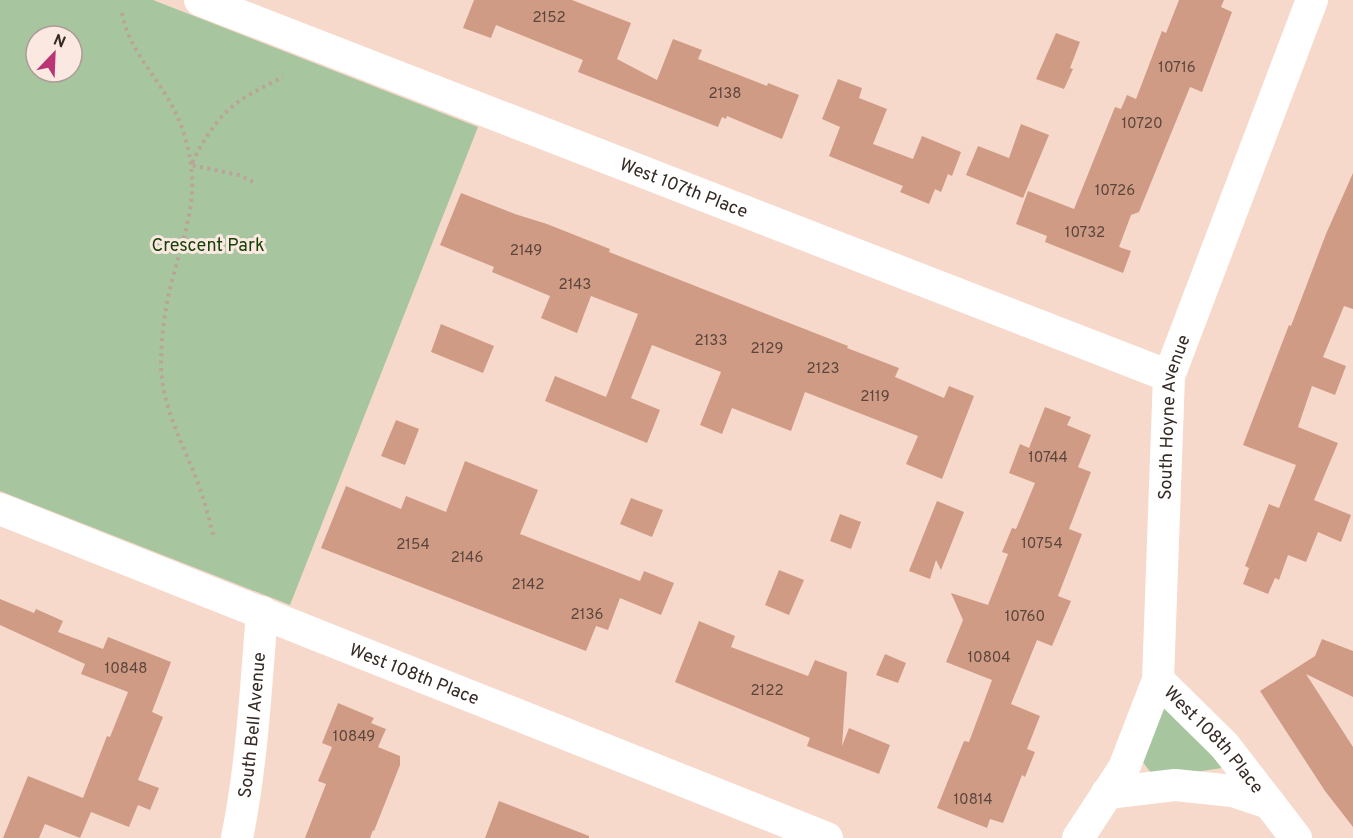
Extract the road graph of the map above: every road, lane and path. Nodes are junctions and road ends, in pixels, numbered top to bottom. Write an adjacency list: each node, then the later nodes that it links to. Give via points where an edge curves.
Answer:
1 (200, 0): 7 (street, West 107th Place)
2 (1312, 0): 7 (street, South Hoyne Avenue)
3 (122, 14): 5 (path, via 136,50 168,98)
4 (283, 77): 5 (path, via 237,102 202,143)
5 (191, 165): 6 (path, via 239,175); 9 (path, via 188,219 167,301 161,367 169,409 197,479)
6 (253, 182)
7 (1169, 376): 11 (street, South Hoyne Avenue)
8 (0, 509): 10 (street, West 108th Place)
9 (214, 539)
10 (262, 612): 14 (street, South Bell Avenue, via 254,719); 15 (street, West 108th Place)
11 (1158, 680): 12 (street, South Hoyne Avenue, via 1124,768); 13 (street, West 108th Place, via 1225,746)
12 (1107, 793): 13 (street, West 108th Place, via 1175,784 1233,791); 16 (street, South Hoyne Avenue)
13 (1269, 803): 17 (street, West 108th Place)
14 (237, 838)
15 (827, 838)
16 (1078, 838)
17 (1296, 838)

